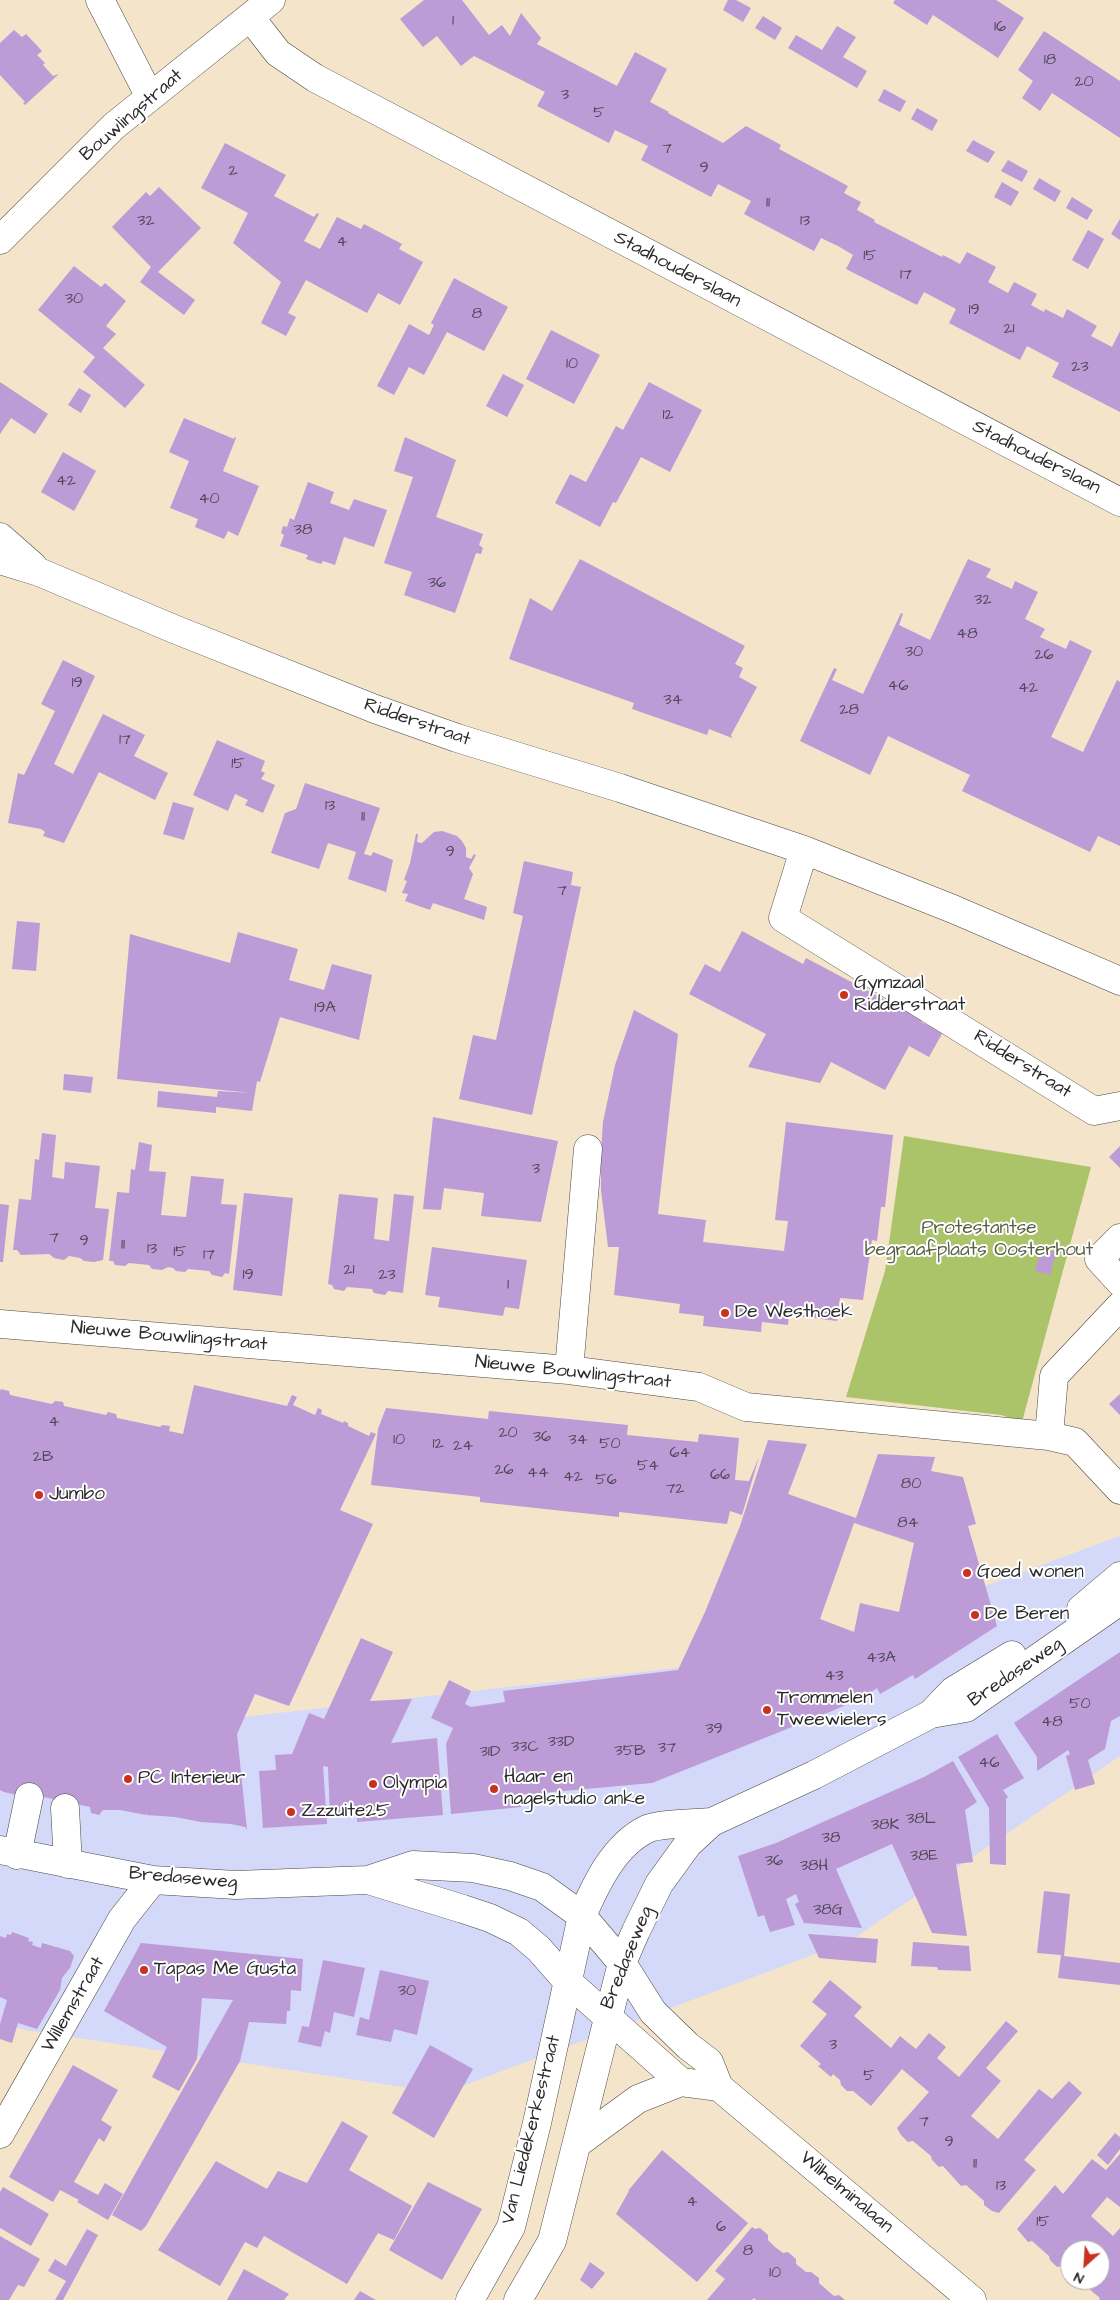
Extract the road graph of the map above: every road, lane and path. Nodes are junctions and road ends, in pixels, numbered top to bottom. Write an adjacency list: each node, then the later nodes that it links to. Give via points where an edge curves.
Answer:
1 (100, 0): 3 (street)
2 (265, 4): 3 (street, Bouwlingstraat); 5 (street, Stadhouderslaan, via 278,54 315,78)
3 (150, 97): 4 (street, Bouwlingstraat, via 114,126)
4 (0, 240)
5 (1120, 502)
6 (0, 537): 8 (street, Ridderstraat)
7 (0, 560): 8 (street, Ridderstraat)
8 (39, 572): 9 (street, Ridderstraat, via 375,709)
9 (804, 850): 10 (street, Ridderstraat); 11 (street, Ridderstraat, via 783,918 1094,1111)
10 (1120, 980)
11 (1120, 1106)
12 (588, 1149): 17 (street)
13 (1120, 1238): 14 (street, via 1099,1259)
14 (1120, 1282)
15 (1120, 1306): 18 (street, via 1054,1376)
16 (0, 1324): 17 (street, Nieuwe Bouwlingstraat)
17 (569, 1370): 18 (street, Nieuwe Bouwlingstraat, via 699,1387 746,1407)
18 (1049, 1436): 19 (street, Nieuwe Bouwlingstraat, via 1075,1442)
19 (1120, 1490)
20 (1120, 1576): 22 (street, Bredaseweg, via 1068,1620 953,1691)
21 (1120, 1601): 22 (street, Bredaseweg, via 966,1708)
22 (931, 1714): 25 (street, Bredaseweg, via 814,1775)
23 (29, 1797): 26 (street)
24 (65, 1808): 27 (street)
25 (712, 1822): 30 (street, Bredaseweg, via 648,1828 620,1848); 31 (street, Bredaseweg, via 688,1844 659,1884)
26 (9, 1852): 27 (street, Bredaseweg)
27 (68, 1864): 28 (street, Bredaseweg)
28 (153, 1880): 29 (street, Bredaseweg, via 236,1885); 36 (street, Willemstraat, via 122,1919)
29 (368, 1880): 30 (street, Bredaseweg, via 413,1865 473,1868 542,1887); 32 (street, Bredaseweg, via 472,1912 519,1932)
30 (582, 1916): 31 (street, Wilhelminalaan); 32 (street, Van Liedekerkestraat)
31 (622, 1963): 33 (street, Bredaseweg); 35 (street, Wilhelminalaan, via 652,2012 709,2062)
32 (567, 1981): 33 (street, Bredaseweg); 38 (street, Van Liedekerkestraat, via 511,2226)
33 (608, 2017): 34 (street); 37 (street)
34 (681, 2082): 35 (street); 37 (street, via 638,2099)
35 (719, 2087): 40 (street, Wilhelminalaan)
36 (0, 2134)
37 (578, 2143): 39 (street, via 552,2241)
38 (470, 2300)
39 (518, 2300)
40 (972, 2300)

